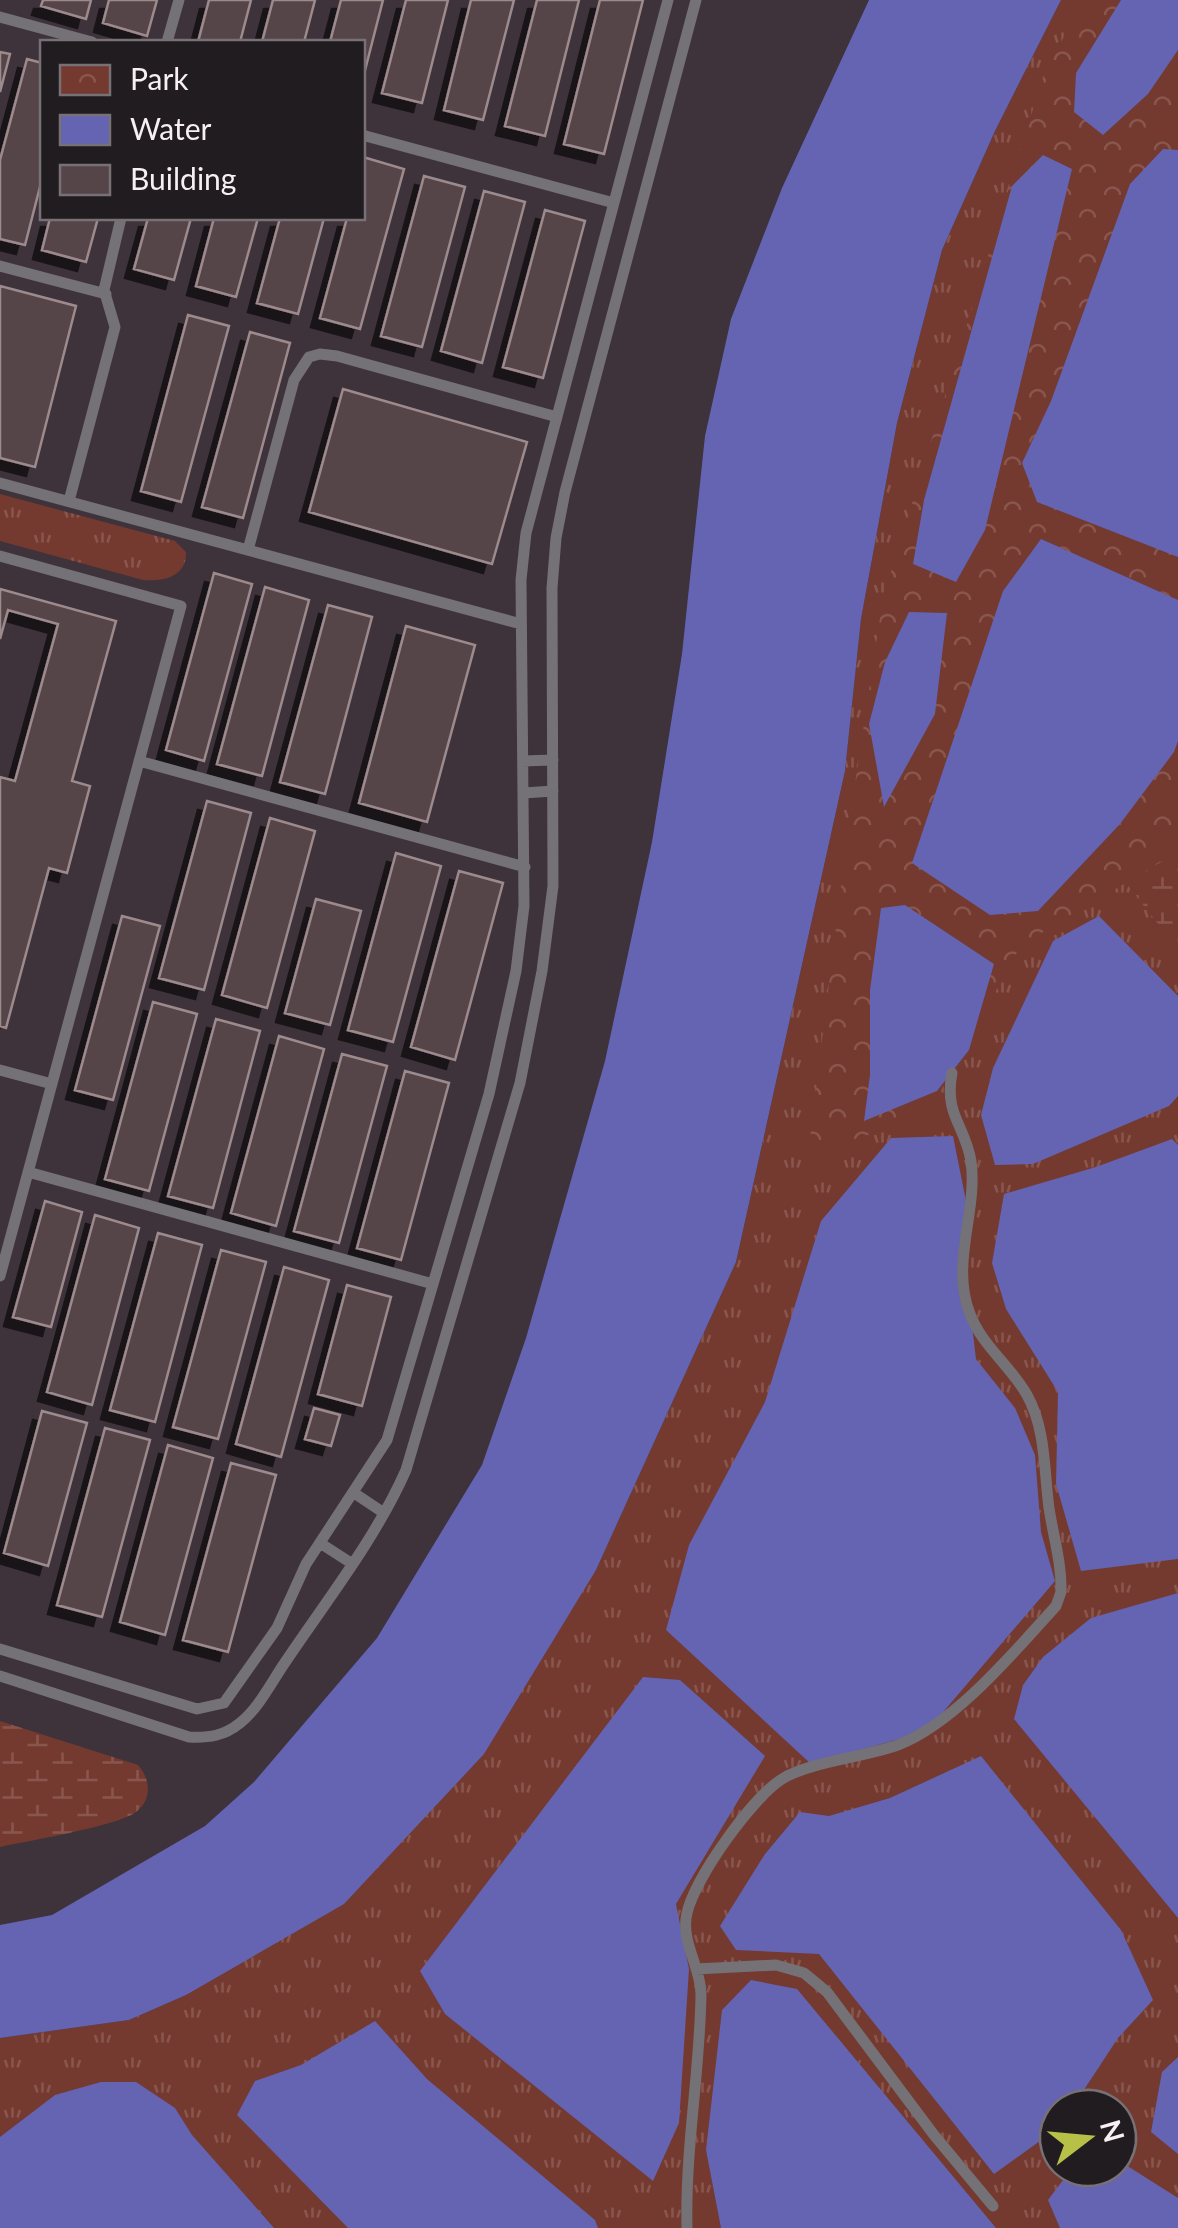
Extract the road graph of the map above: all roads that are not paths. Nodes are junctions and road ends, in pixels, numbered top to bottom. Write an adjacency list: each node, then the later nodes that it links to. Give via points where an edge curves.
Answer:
1 (178, 0): 6 (lane)
2 (668, 0): 8 (lane)
3 (696, 0): 18 (lane, via 560,515 552,588)
4 (0, 18): 5 (lane)
5 (84, 40)
6 (168, 40)
7 (365, 135): 8 (lane)
8 (614, 203): 12 (lane)
9 (120, 220): 11 (lane)
10 (0, 266): 11 (lane)
11 (106, 294): 14 (lane, via 115,327)
12 (557, 418): 15 (lane, via 337,356 309,357 294,380); 17 (lane, via 526,532)
13 (0, 483): 14 (lane)
14 (68, 501): 15 (lane)
15 (248, 550): 17 (lane)
16 (0, 556): 19 (lane, via 181,606)
17 (521, 624): 20 (lane)
18 (553, 760): 20 (lane); 21 (lane)
19 (139, 761): 23 (lane); 26 (lane)
20 (523, 761): 22 (lane)
21 (553, 792): 22 (lane); 31 (lane, via 553,886 529,1047 416,1442)
22 (524, 793): 23 (lane)
23 (524, 867): 29 (lane, via 522,939 508,1014)
24 (0, 1070): 26 (lane)
25 (952, 1073): 36 (lane, via 950,1105 971,1161 964,1292 982,1337 1027,1396 1035,1418 1061,1592 1039,1625 946,1719 902,1743 782,1778 748,1810 686,1916)
26 (52, 1084): 27 (lane)
27 (28, 1172): 28 (lane); 29 (lane)
28 (0, 1276)
29 (433, 1284): 30 (lane, via 387,1440)
30 (354, 1492): 31 (lane); 32 (lane)
31 (384, 1512): 33 (lane)
32 (320, 1543): 33 (lane); 34 (lane, via 277,1628 231,1697 217,1706 198,1709)
33 (351, 1563): 35 (lane, via 249,1716 212,1738 174,1733)
34 (0, 1649)
35 (0, 1676)
36 (696, 1969): 37 (lane, via 776,1965 804,1972 827,1992); 38 (lane, via 701,1994)
37 (992, 2206)
38 (686, 2228)

